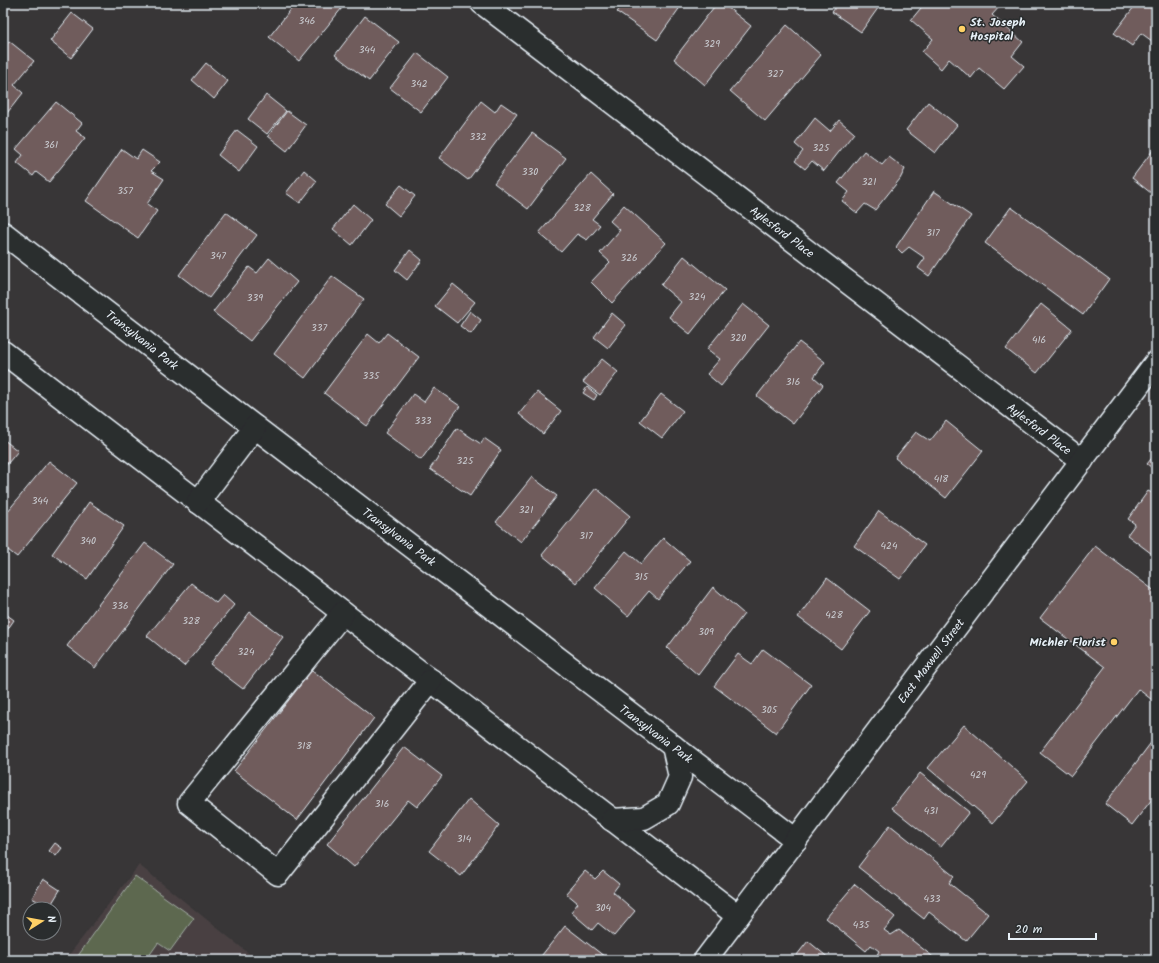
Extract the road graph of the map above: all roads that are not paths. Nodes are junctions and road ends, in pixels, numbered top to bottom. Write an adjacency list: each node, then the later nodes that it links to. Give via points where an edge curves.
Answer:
1 (482, 3): 6 (street, Aylesford Place)
2 (3, 233): 5 (street, Transylvania Park)
3 (3, 352): 7 (street)
4 (1156, 362): 6 (street, East Maxwell Street)
5 (255, 427): 7 (street); 10 (street, Transylvania Park)
6 (1082, 461): 12 (street, East Maxwell Street)
7 (198, 502): 8 (street)
8 (343, 613): 9 (street); 9 (street, via 189,803 278,874)
9 (431, 680): 11 (street)
10 (673, 746): 11 (street, via 680,777 668,804 644,818); 12 (street, Transylvania Park)
11 (612, 820): 13 (street)
12 (796, 840): 13 (street, East Maxwell Street)
13 (738, 916): 14 (street, East Maxwell Street)
14 (705, 960)

